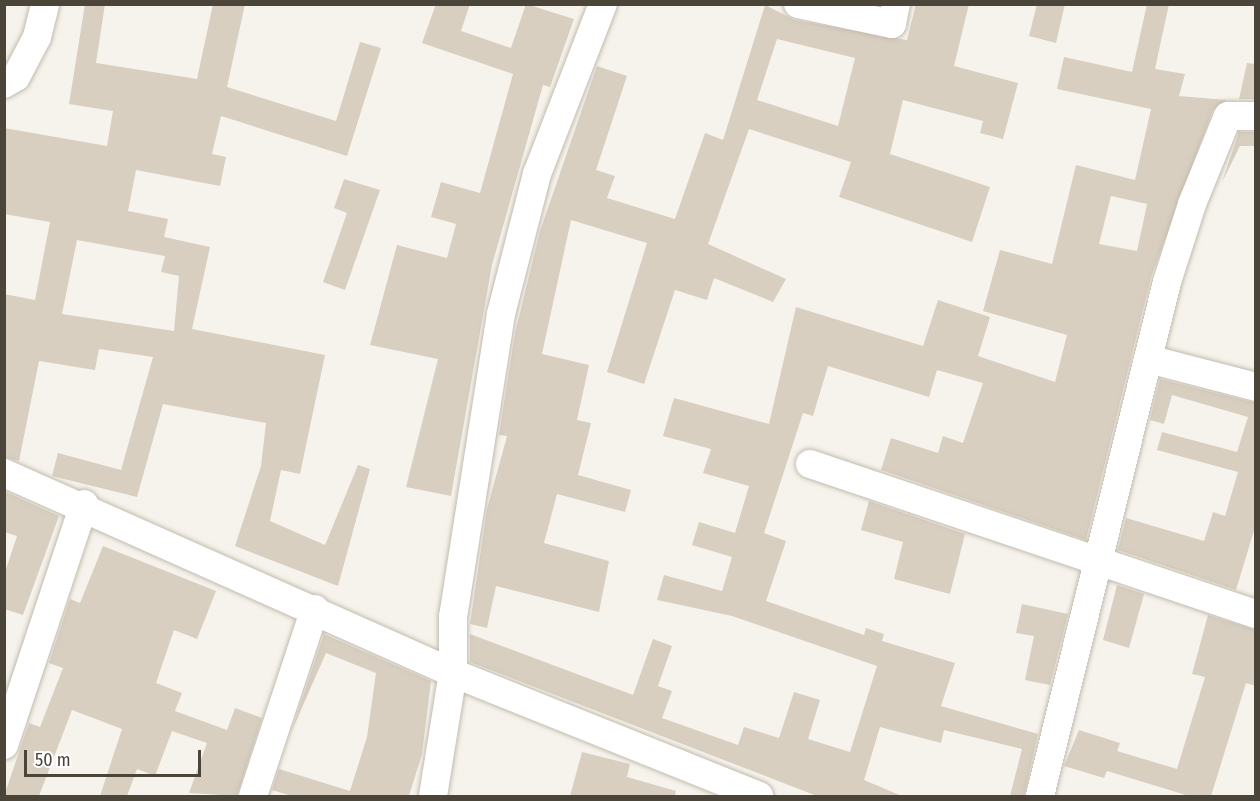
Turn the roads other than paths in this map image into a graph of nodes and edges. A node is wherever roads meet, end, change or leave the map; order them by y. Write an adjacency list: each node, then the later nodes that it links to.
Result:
1 (45, 4): 5 (street)
2 (603, 4): 15 (street)
3 (798, 4): 4 (street)
4 (896, 4)
5 (4, 84)
6 (1256, 116): 7 (street)
7 (1148, 359): 8 (street); 12 (street)
8 (1256, 387)
9 (810, 464): 12 (street)
10 (4, 473): 11 (street)
11 (84, 504): 13 (street); 16 (street)
12 (1100, 564): 14 (street); 20 (street)
13 (315, 609): 15 (street); 17 (street)
14 (1256, 614)
15 (453, 673): 18 (street); 19 (street)
16 (4, 745)
17 (253, 796)
18 (433, 796)
19 (759, 796)
20 (1040, 796)

